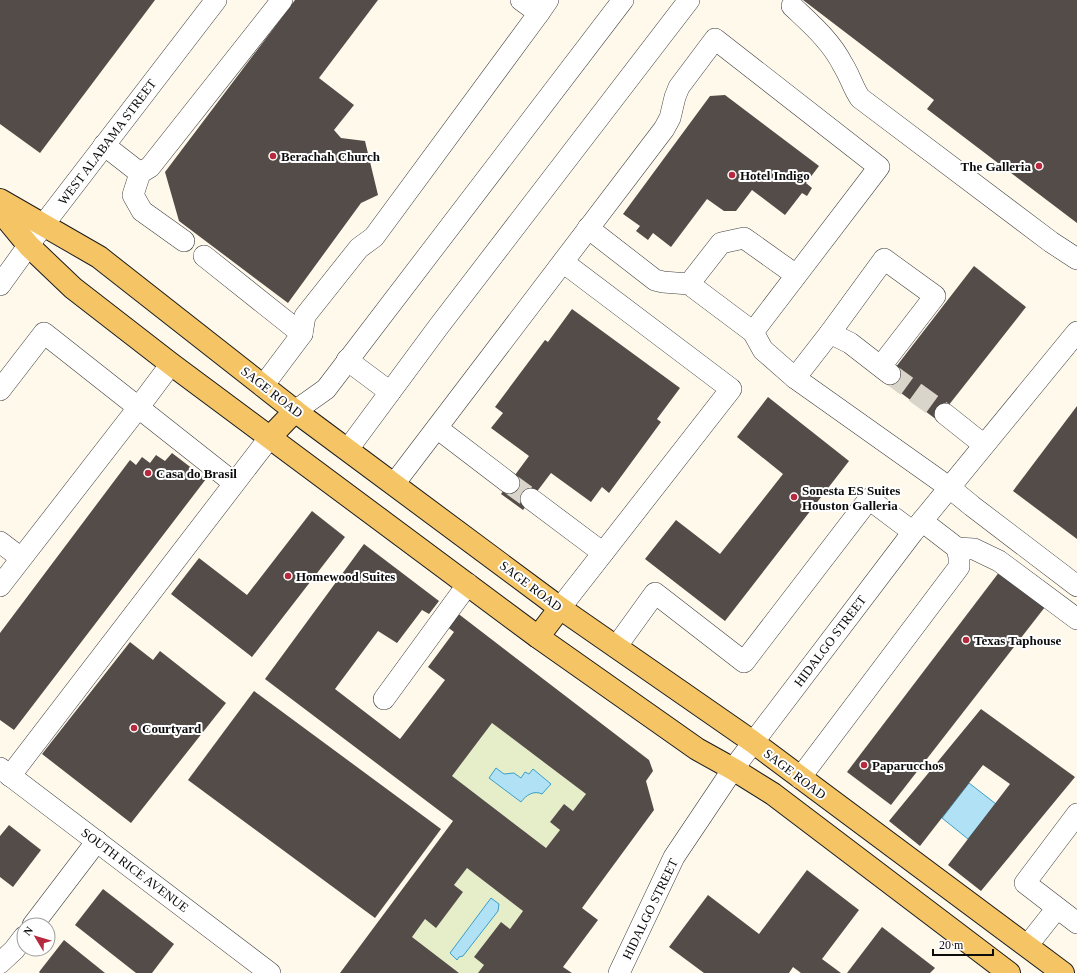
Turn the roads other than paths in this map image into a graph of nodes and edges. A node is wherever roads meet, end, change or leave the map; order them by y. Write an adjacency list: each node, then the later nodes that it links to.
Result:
1 (216, 0): 8 (street, WEST ALABAMA STREET)
2 (282, 0): 9 (street)
3 (521, 0): 7 (street)
4 (623, 0): 26 (street)
5 (689, 0): 31 (street)
6 (792, 6): 17 (street)
7 (544, 7): 25 (street)
8 (104, 145): 9 (street); 12 (street, WEST ALABAMA STREET)
9 (140, 173): 14 (street)
10 (0, 200): 12 (main road, SAGE ROAD)
11 (0, 211): 15 (main road)
12 (44, 224): 15 (street, WEST ALABAMA STREET); 29 (main road, SAGE ROAD)
13 (588, 228): 18 (street); 19 (street); 20 (street)
14 (184, 241)
15 (29, 246): 21 (street, WEST ALABAMA STREET); 27 (main road)
16 (204, 256): 25 (street)
17 (1077, 259)
18 (563, 262): 35 (street); 47 (street)
19 (796, 275): 20 (street); 22 (street)
20 (688, 284): 22 (street)
21 (0, 285)
22 (753, 332): 28 (street)
23 (1077, 332): 37 (street, HIDALGO STREET)
24 (830, 333): 24 (street); 28 (street)
25 (302, 334): 29 (street)
26 (347, 360): 31 (street); 33 (street)
27 (171, 364): 32 (street); 36 (main road)
28 (795, 378): 42 (street)
29 (263, 386): 33 (main road, SAGE ROAD)
30 (0, 390): 32 (street)
31 (390, 392): 38 (street)
32 (138, 408): 40 (street); 48 (street)
33 (295, 411): 36 (main road); 38 (main road, SAGE ROAD)
34 (944, 414): 37 (street)
35 (437, 428): 39 (street); 41 (street)
36 (270, 437): 40 (street); 49 (main road)
37 (984, 445): 42 (street, HIDALGO STREET)
38 (348, 449): 41 (main road, SAGE ROAD)
39 (509, 482)
40 (234, 483): 59 (street)
41 (394, 484): 52 (main road, SAGE ROAD)
42 (950, 488): 44 (street, HIDALGO STREET); 51 (street)
43 (531, 499): 47 (street)
44 (918, 527): 46 (street); 55 (street); 57 (street, HIDALGO STREET)
45 (0, 542): 48 (street)
46 (957, 548): 53 (street); 60 (street)
47 (603, 553): 52 (street)
48 (22, 558): 50 (street)
49 (468, 584): 54 (main road); 56 (street)
50 (0, 586)
51 (1077, 586)
52 (560, 608): 54 (main road); 55 (main road, SAGE ROAD)
53 (1077, 619)
54 (538, 637): 58 (main road)
55 (616, 647): 57 (main road, SAGE ROAD)
56 (384, 699)
57 (753, 742): 58 (street, HIDALGO STREET); 60 (main road, SAGE ROAD)
58 (733, 768): 67 (main road); 72 (street, HIDALGO STREET)
59 (5, 772): 62 (street, SOUTH RICE AVENUE)
60 (800, 778): 63 (main road, SAGE ROAD)
61 (1077, 814): 64 (street)
62 (97, 841): 65 (street); 71 (street, SOUTH RICE AVENUE)
63 (974, 907): 67 (main road); 68 (main road, SAGE ROAD)
64 (1056, 908): 66 (street); 68 (street)
65 (39, 917)
66 (1077, 924)
67 (954, 932): 73 (main road)
68 (1027, 946): 74 (main road, SAGE ROAD)
69 (16, 947): 70 (street)
70 (0, 963)
71 (270, 973)
72 (619, 973)
73 (1009, 973)
74 (1063, 973)

